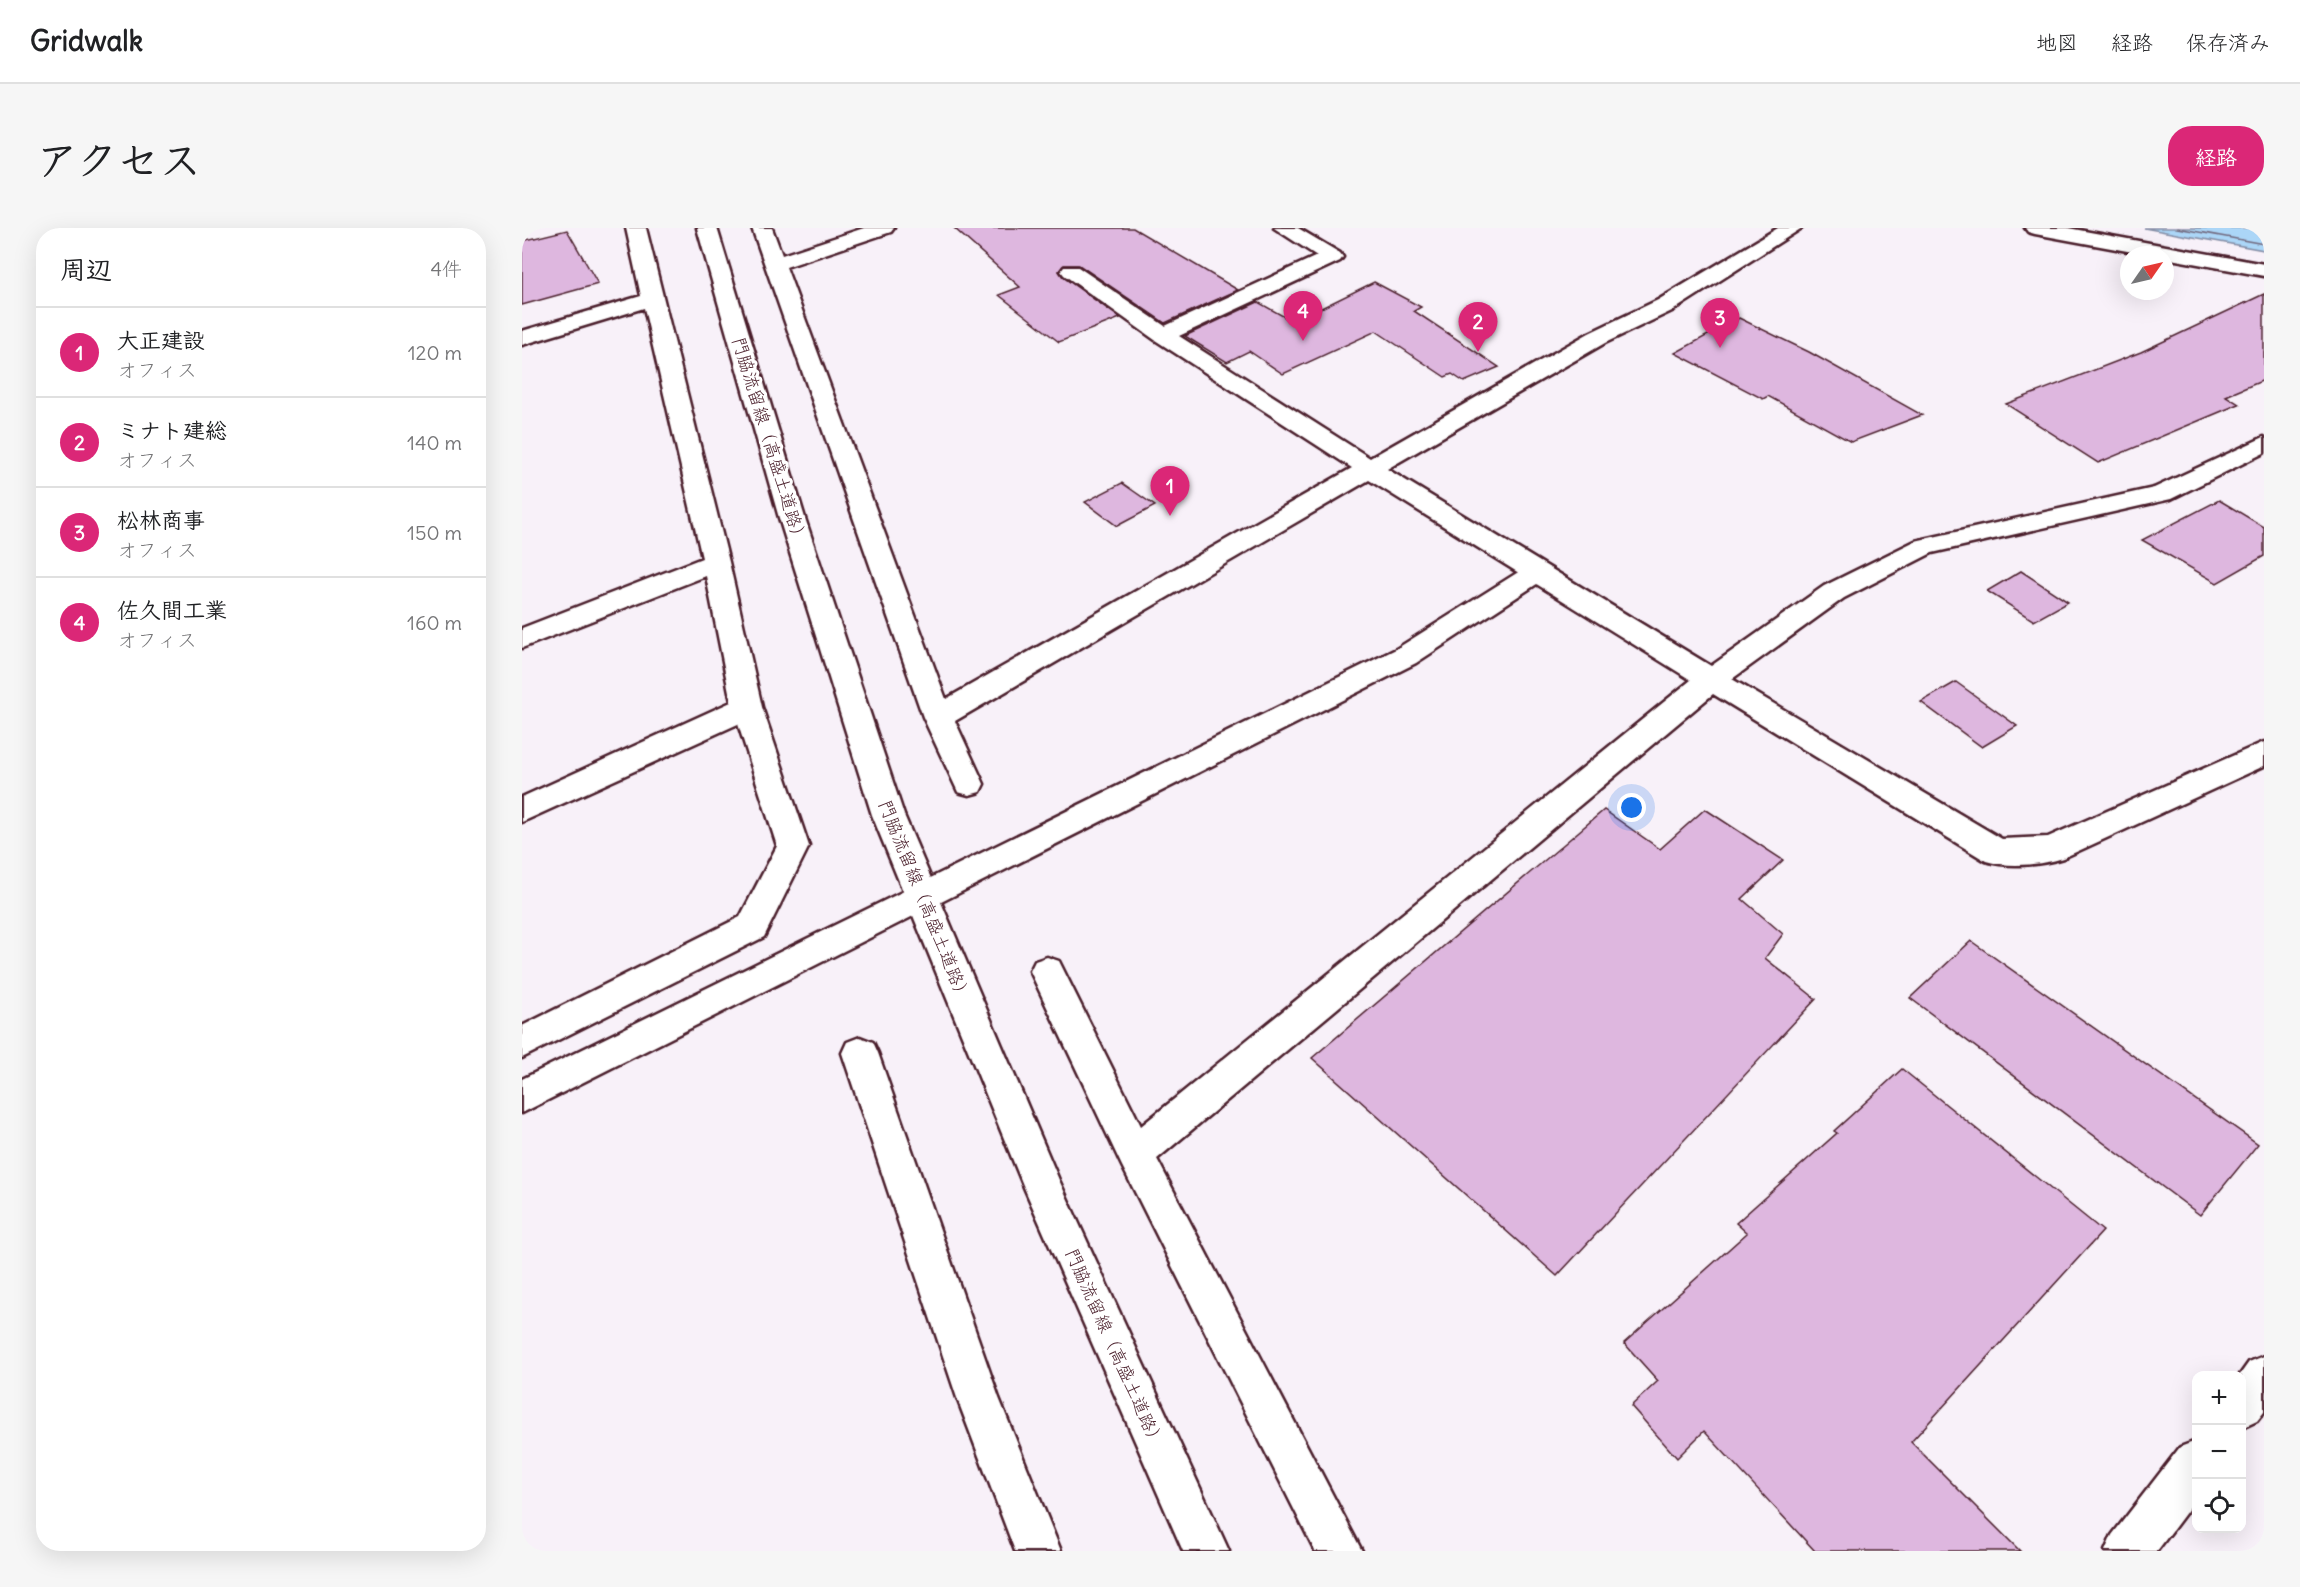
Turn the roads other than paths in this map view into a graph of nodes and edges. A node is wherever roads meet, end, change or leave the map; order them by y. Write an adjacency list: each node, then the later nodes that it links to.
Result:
1 (636, 228): 11 (street)
2 (707, 228): 25 (street, 門脇流留線（高盛土道路）)
3 (762, 228): 8 (street)
4 (884, 228): 8 (street)
5 (1284, 228): 12 (street)
6 (1792, 228): 15 (street)
7 (2035, 228): 9 (street)
8 (775, 264): 21 (street)
9 (2264, 270)
10 (1071, 271): 12 (street)
11 (653, 298): 13 (street); 16 (street)
12 (1163, 334): 15 (street)
13 (522, 338)
14 (2264, 444): 19 (street)
15 (1368, 468): 17 (street); 21 (street)
16 (716, 562): 18 (street); 20 (street)
17 (1537, 572): 19 (street); 25 (street)
18 (522, 639)
19 (1712, 679): 22 (street); 30 (street)
20 (747, 707): 24 (street); 27 (street)
21 (938, 717): 23 (street)
22 (2264, 753)
23 (969, 784)
24 (522, 810)
25 (922, 895): 29 (street); 35 (street, 門脇流留線（高盛土道路）)
26 (1047, 971): 30 (street)
27 (522, 1043)
28 (860, 1053): 34 (street)
29 (522, 1097)
30 (1135, 1154): 36 (street)
31 (2264, 1377): 32 (street)
32 (2246, 1400)
33 (2192, 1468): 37 (street)
34 (1038, 1551)
35 (1206, 1551)
36 (1339, 1551)
37 (2128, 1551)

